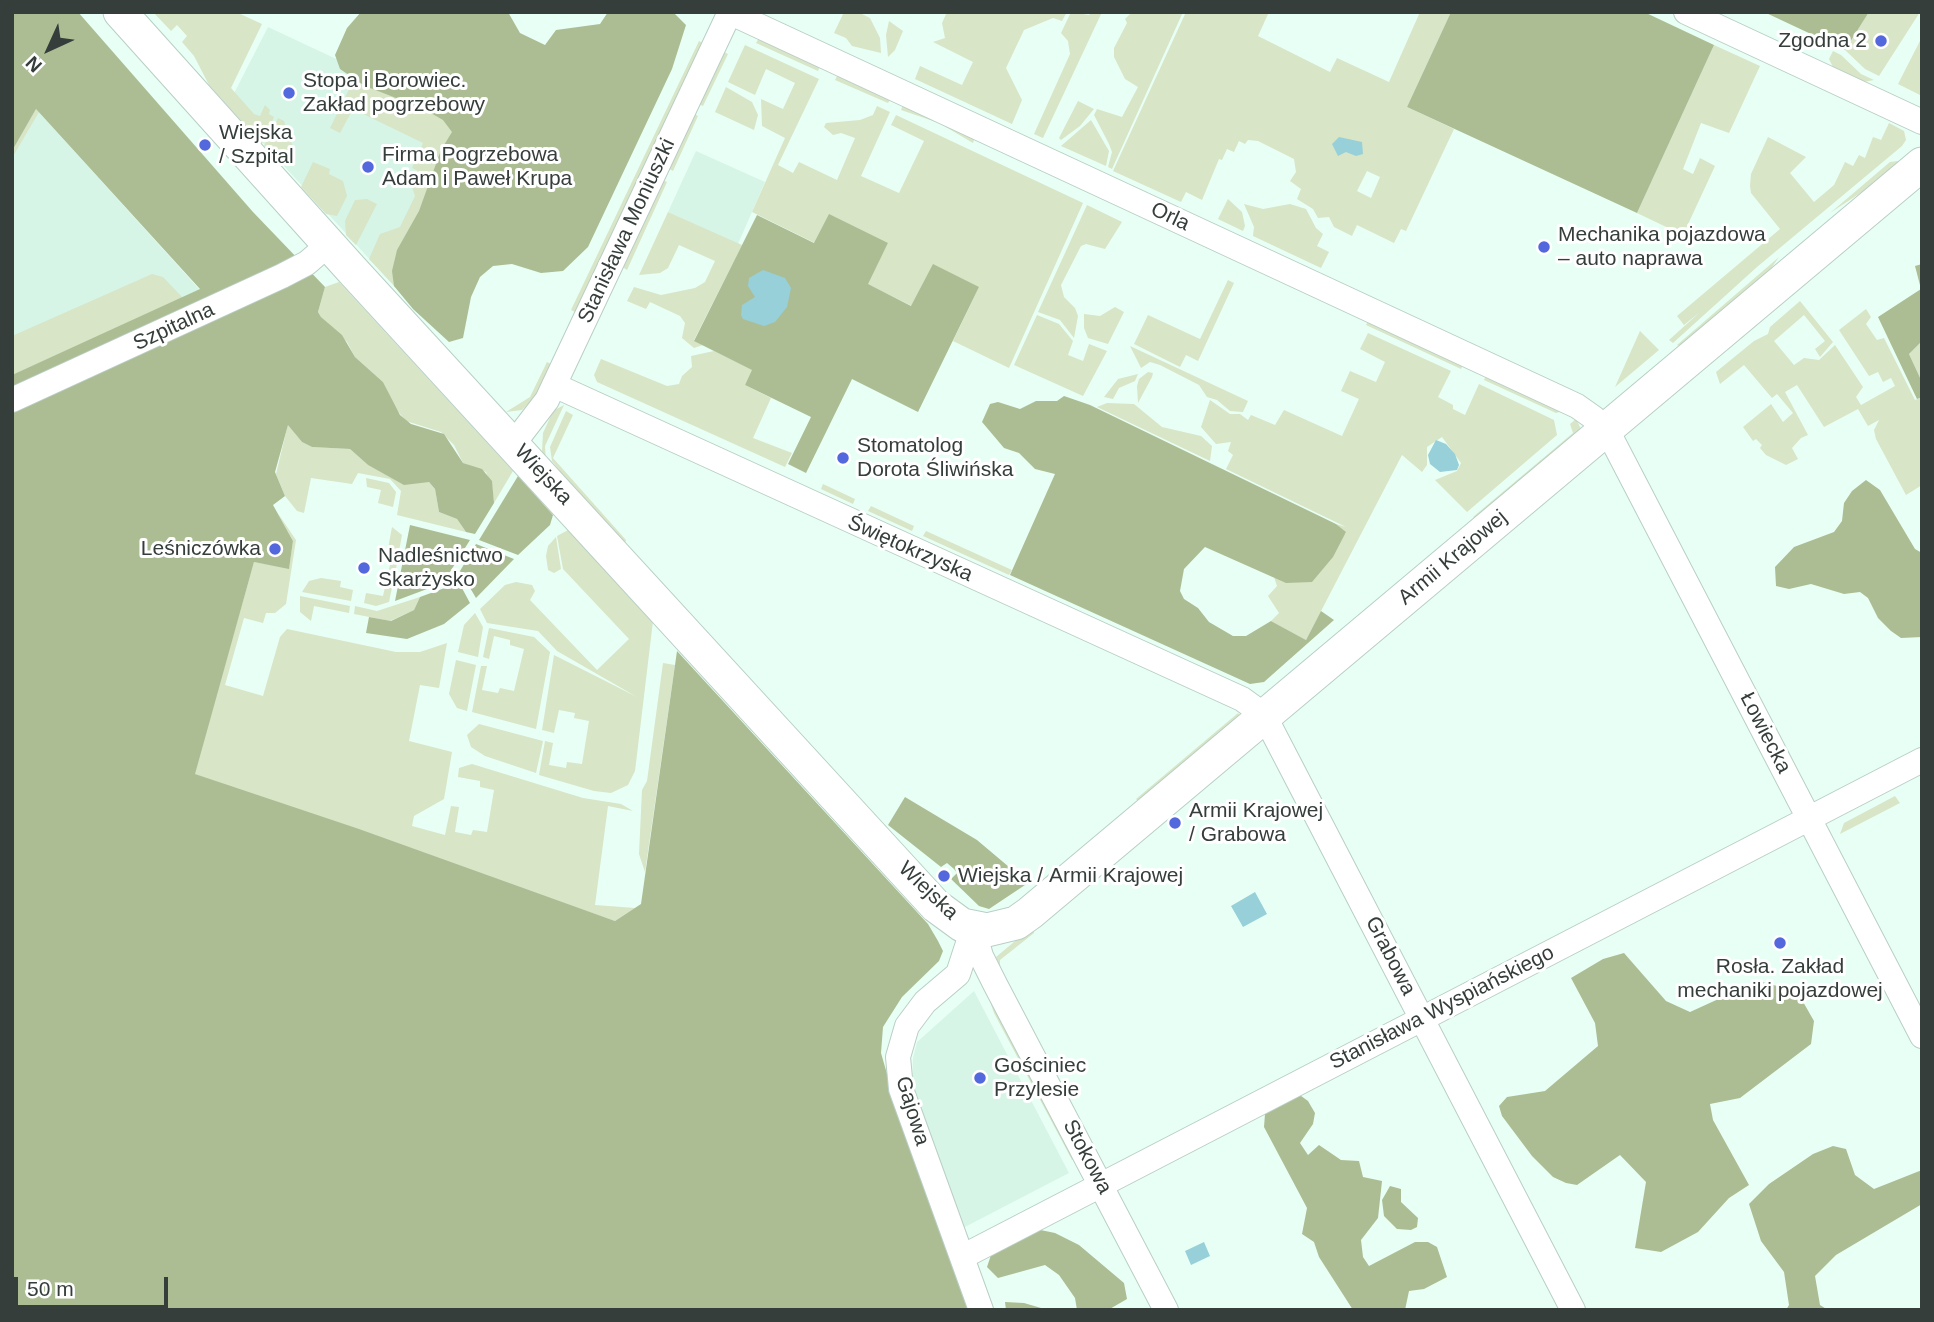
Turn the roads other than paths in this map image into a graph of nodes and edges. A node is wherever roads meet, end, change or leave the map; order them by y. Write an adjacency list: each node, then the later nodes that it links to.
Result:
1 (120, 12): 6 (street, Wiejska)
2 (730, 12): 7 (street, Stanisława Moniuszki); 9 (street, Orla)
3 (1686, 12): 4 (street)
4 (1922, 122)
5 (1922, 164): 9 (street, Armii Krajowej)
6 (329, 244): 8 (street, Szpitalna); 10 (street, Wiejska)
7 (554, 385): 10 (street, Stanisława Moniuszki); 11 (street, Świętokrzyska)
8 (12, 400)
9 (1607, 430): 11 (street, Armii Krajowej); 13 (street, Łowiecka)
10 (514, 443): 14 (street, Wiejska)
11 (1264, 715): 14 (street, Armii Krajowej); 15 (street, Grabowa)
12 (1922, 760): 13 (street, Stanisława Wyspiańskiego)
13 (1809, 818): 15 (street, Stanisława Wyspiańskiego); 16 (street, Łowiecka)
14 (973, 928): 17 (street, Stokowa); 18 (street, Gajowa)
15 (1422, 1019): 17 (street, Stanisława Wyspiańskiego); 21 (street, Grabowa)
16 (1922, 1036)
17 (1101, 1184): 18 (street, Stanisława Wyspiańskiego); 20 (street, Stokowa)
18 (962, 1257): 19 (street, Gajowa)
19 (981, 1310)
20 (1166, 1310)
21 (1573, 1310)

